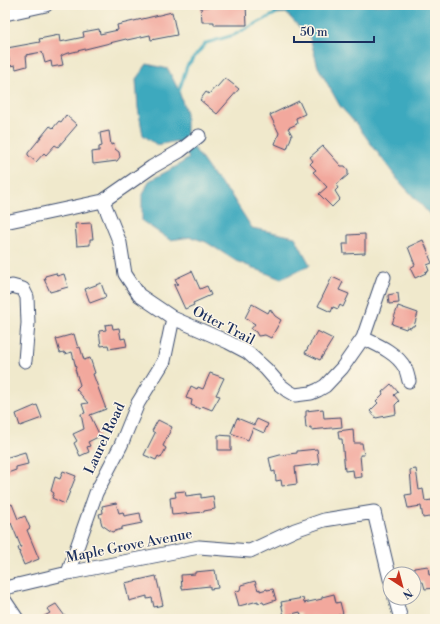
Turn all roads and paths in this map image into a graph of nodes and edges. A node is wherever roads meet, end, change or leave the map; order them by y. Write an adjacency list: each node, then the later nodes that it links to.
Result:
1 (46, 5): 2 (street)
2 (5, 14)
3 (198, 137): 4 (street)
4 (103, 201): 5 (street); 8 (street, Otter Trail)
5 (5, 222)
6 (384, 277): 9 (street, Otter Trail)
7 (5, 289): 10 (street)
8 (173, 318): 9 (street, Otter Trail); 13 (street, Laurel Road)
9 (363, 338): 11 (street)
10 (25, 361)
11 (409, 381)
12 (387, 566): 13 (street, Maple Grove Avenue)
13 (68, 573): 14 (street, Maple Grove Avenue)
14 (5, 588)
15 (5, 601): 17 (street)
16 (397, 606): 18 (street)
17 (17, 619)
18 (401, 619)

